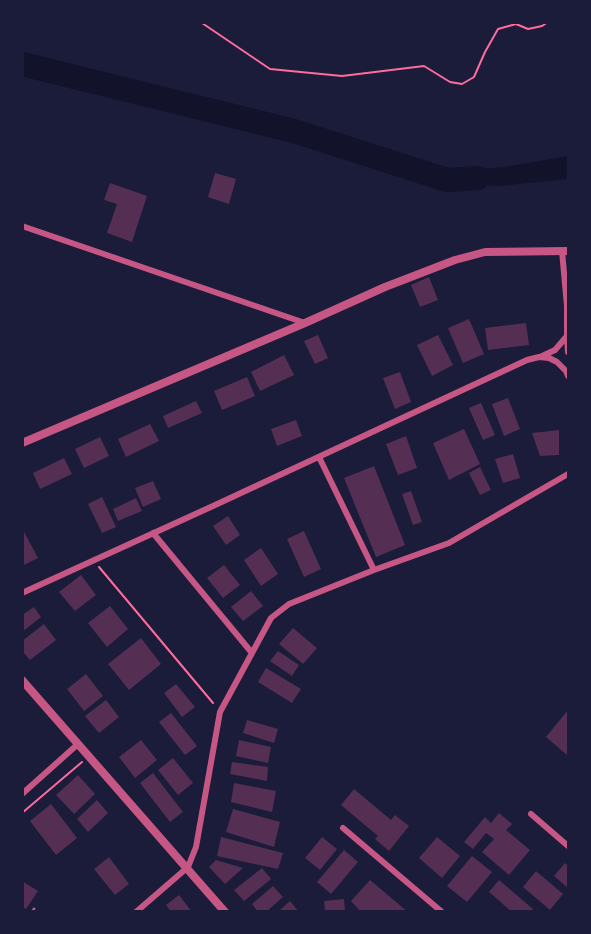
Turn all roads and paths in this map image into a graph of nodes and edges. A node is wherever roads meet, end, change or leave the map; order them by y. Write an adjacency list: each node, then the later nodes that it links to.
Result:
1 (200, 22): 2 (path)
2 (548, 22)
3 (22, 226): 5 (street)
4 (565, 251): 5 (street); 6 (street)
5 (305, 324): 10 (street)
6 (567, 336): 7 (street); 8 (street)
7 (568, 352)
8 (539, 357): 9 (street); 11 (street)
9 (568, 376)
10 (22, 443)
11 (319, 457): 13 (street); 15 (street)
12 (568, 474): 15 (street)
13 (153, 533): 14 (street); 17 (street)
14 (93, 561): 16 (street); 19 (path)
15 (374, 570): 17 (street)
16 (22, 593)
17 (252, 653): 19 (street)
18 (22, 680): 20 (street)
19 (220, 712): 27 (street)
20 (78, 744): 21 (street); 22 (street)
21 (89, 756): 23 (path); 27 (street)
22 (22, 794)
23 (22, 813)
24 (531, 814): 26 (street)
25 (343, 828): 30 (street)
26 (568, 846)
27 (188, 867): 28 (street); 29 (street)
28 (136, 912)
29 (225, 912)
30 (442, 912)

